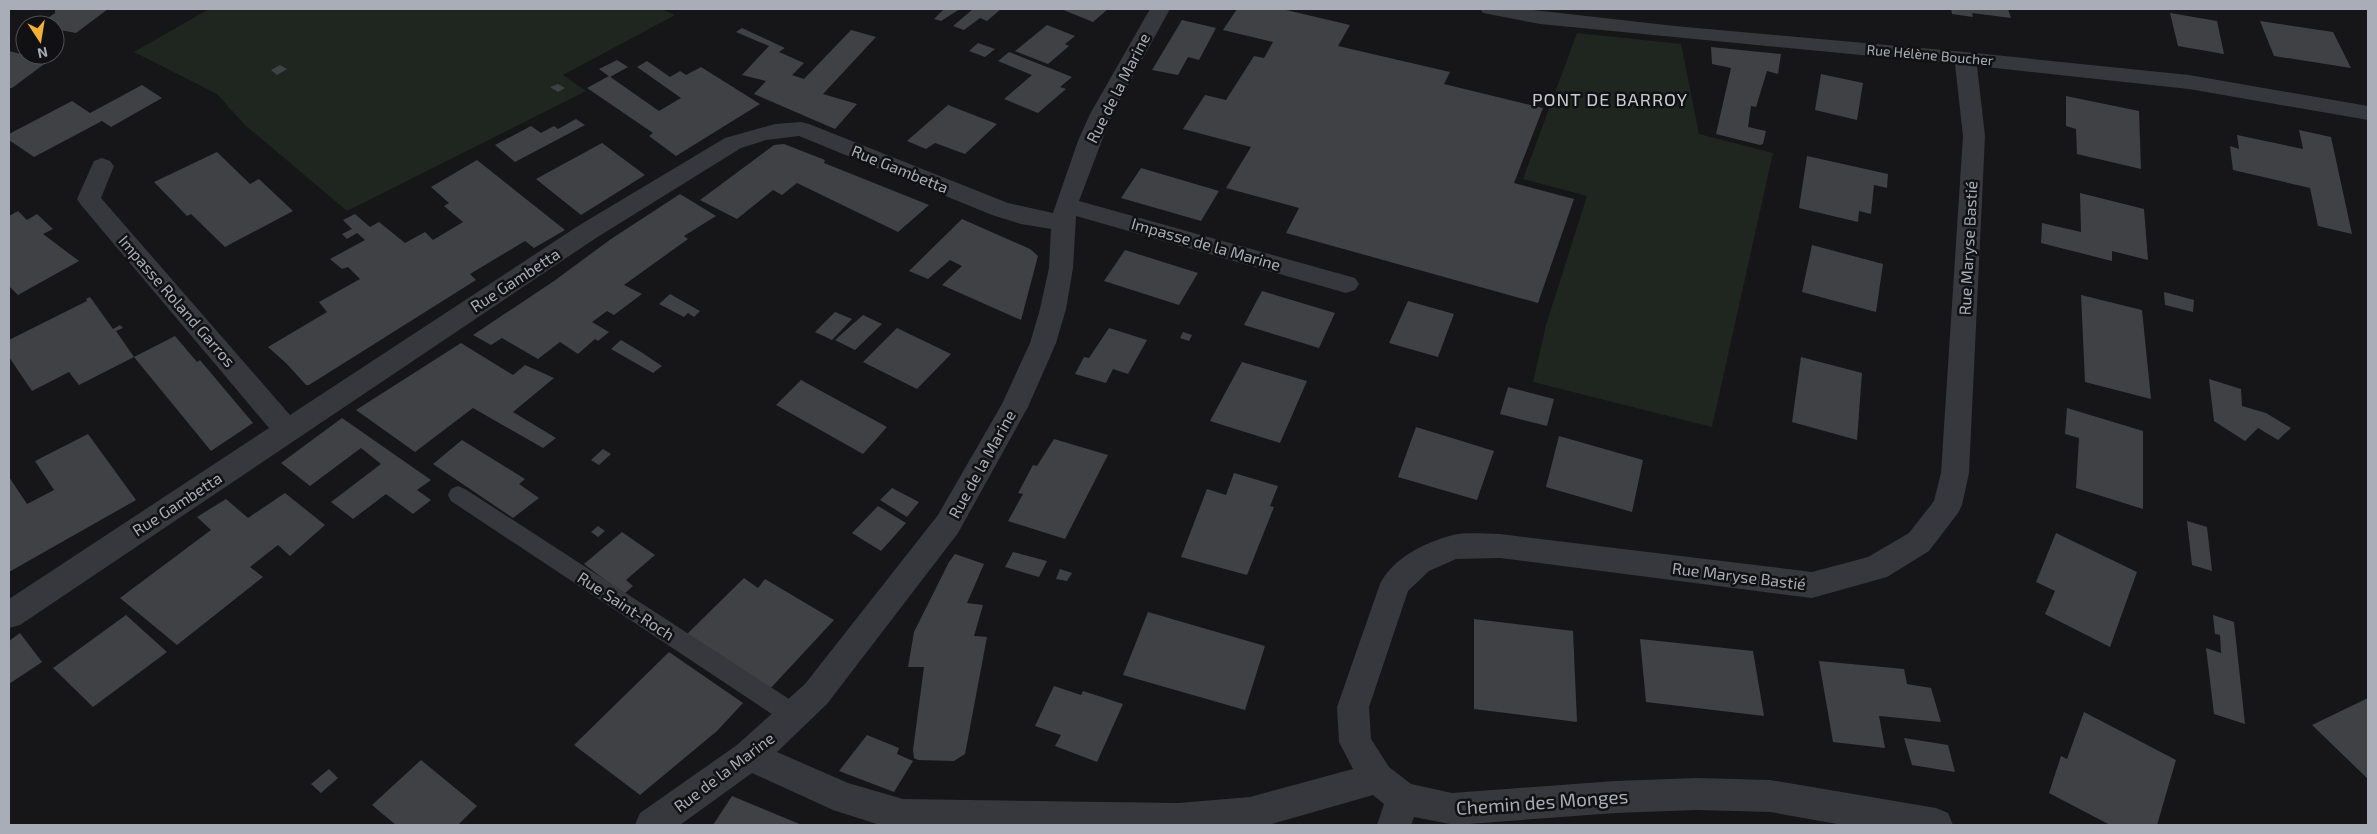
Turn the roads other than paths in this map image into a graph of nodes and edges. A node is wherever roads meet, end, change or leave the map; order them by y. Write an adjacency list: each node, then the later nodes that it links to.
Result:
1 (1160, 9): 6 (street, Rue de la Marine)
2 (1490, 9): 3 (street, Rue Hélène Boucher)
3 (1965, 58): 4 (street, Rue Hélène Boucher); 13 (street, Rue Maryse Bastié)
4 (2368, 113)
5 (102, 166): 8 (street, Impasse Roland Garros)
6 (1065, 214): 7 (street, Impasse de la Marine); 8 (street, Rue Gambetta); 11 (street, Rue de la Marine)
7 (1346, 284)
8 (288, 430): 10 (street, Rue Gambetta)
9 (458, 496): 11 (lane, Rue Saint-Roch)
10 (9, 615)
11 (795, 716): 12 (street, Rue de la Marine)
12 (749, 756): 13 (street); 15 (street, Rue de la Marine)
13 (1377, 778): 14 (street, Chemin des Monges)
14 (1399, 812): 16 (street, Chemin des Monges)
15 (652, 825)
16 (1936, 825)

